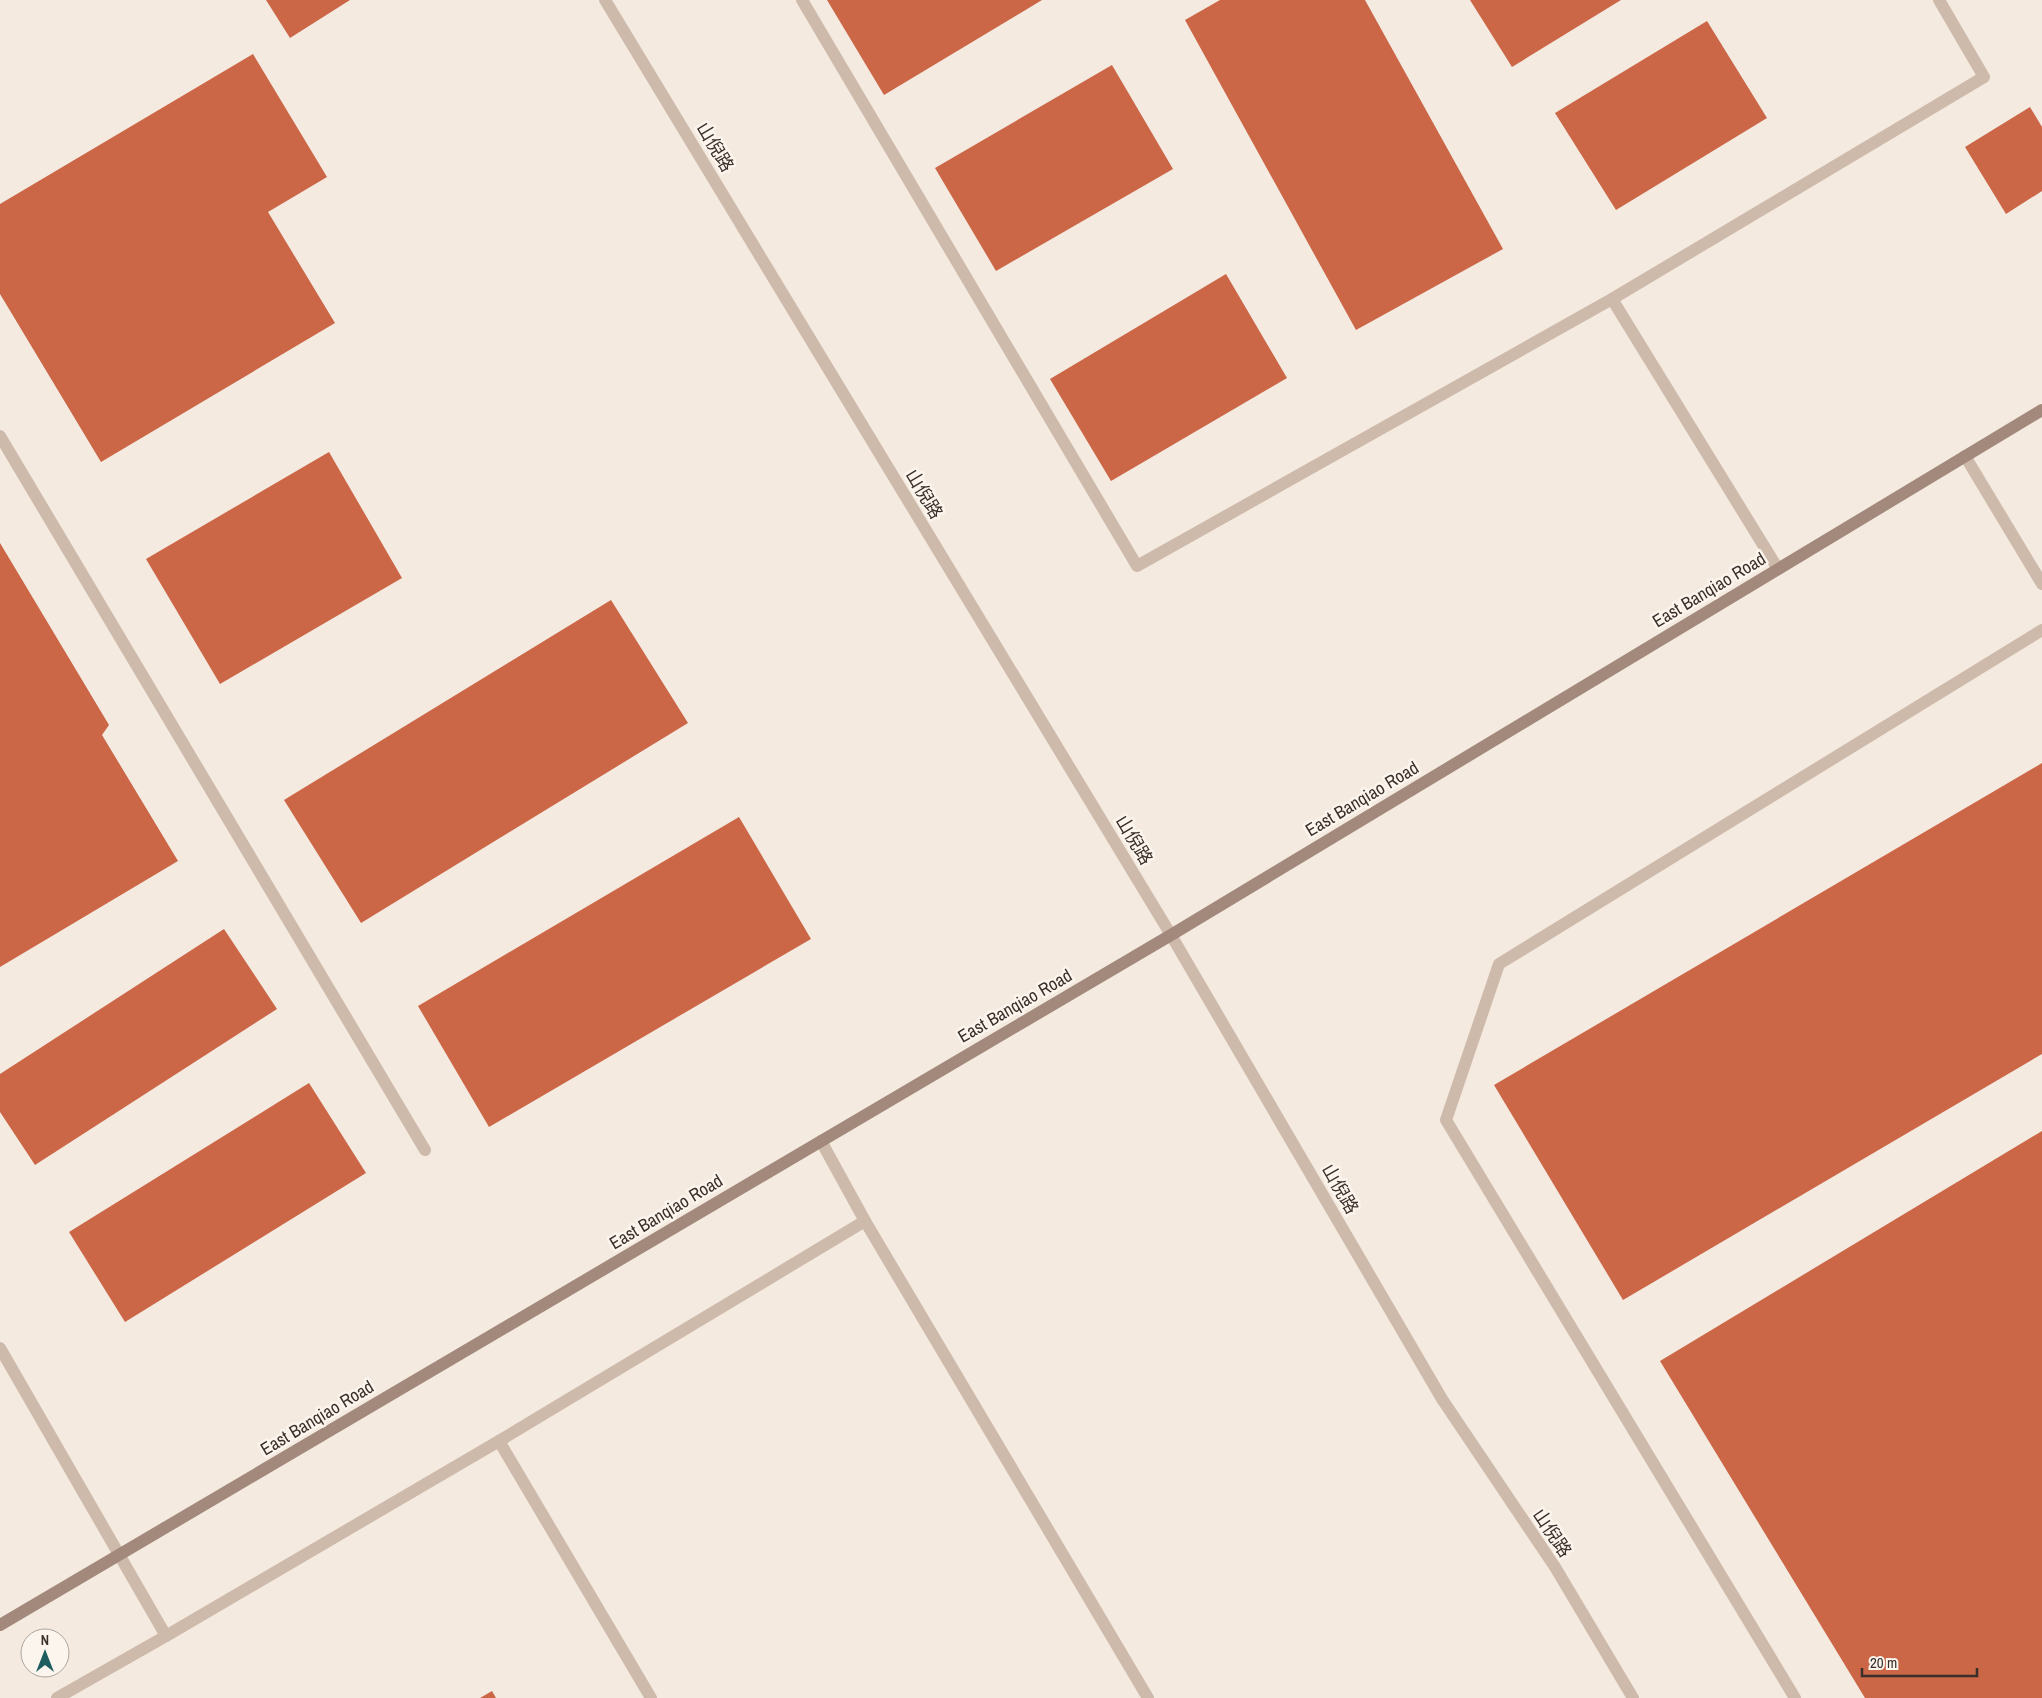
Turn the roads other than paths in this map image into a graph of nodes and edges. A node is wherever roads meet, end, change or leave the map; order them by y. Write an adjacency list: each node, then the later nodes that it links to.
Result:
1 (606, 0): 11 (street, 山倪路)
2 (802, 0): 4 (street)
3 (1939, 0): 4 (street)
4 (1612, 300): 8 (street)
5 (2042, 410): 7 (street, East Banqiao Road)
6 (0, 436): 13 (street)
7 (1964, 456): 8 (street, East Banqiao Road); 9 (street)
8 (1778, 569): 11 (street, East Banqiao Road)
9 (2042, 584)
10 (2042, 630): 24 (street)
11 (1171, 935): 12 (street, East Banqiao Road); 23 (street, 山倪路)
12 (821, 1141): 14 (street); 17 (street, East Banqiao Road)
13 (425, 1150)
14 (865, 1221): 16 (street); 22 (street)
15 (0, 1348): 17 (street)
16 (499, 1441): 19 (street); 21 (street)
17 (120, 1554): 18 (street, East Banqiao Road); 19 (street)
18 (0, 1625)
19 (166, 1636): 20 (street)
20 (57, 1698)
21 (651, 1698)
22 (1148, 1698)
23 (1633, 1698)
24 (1795, 1698)

